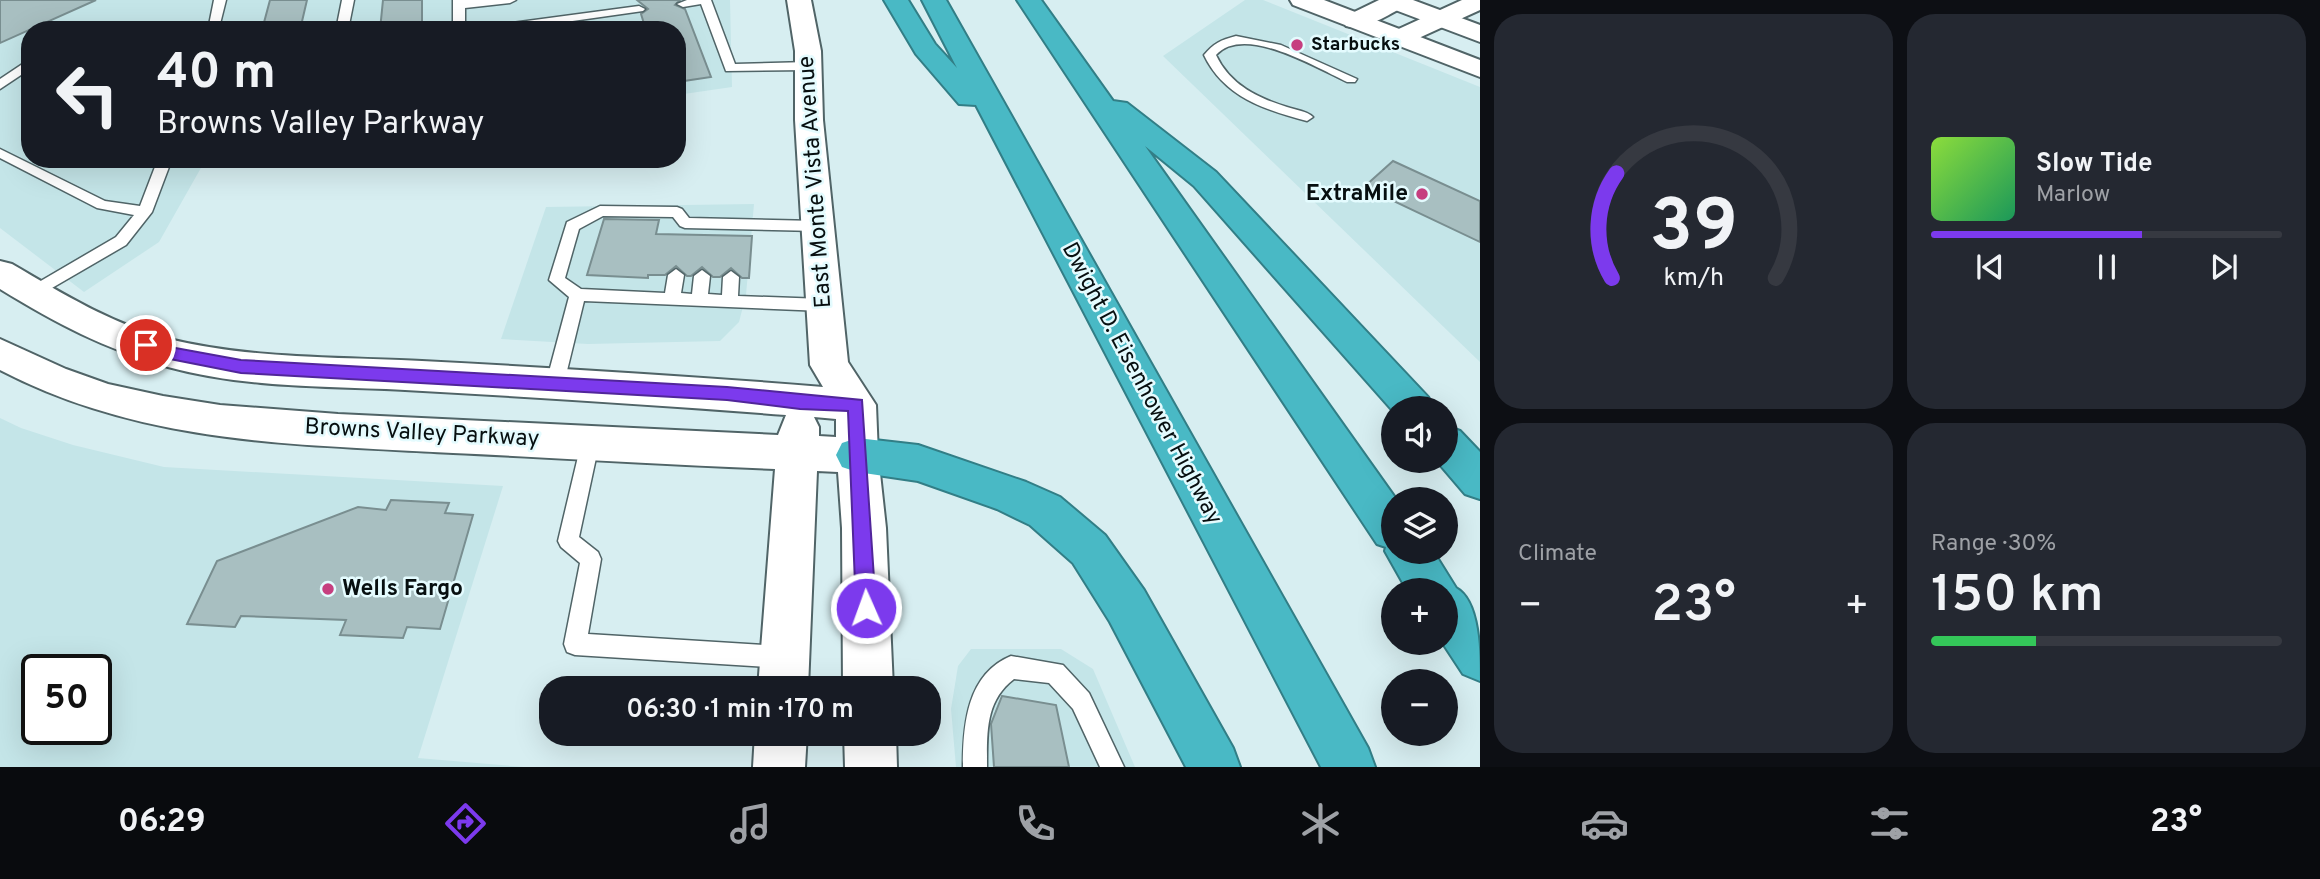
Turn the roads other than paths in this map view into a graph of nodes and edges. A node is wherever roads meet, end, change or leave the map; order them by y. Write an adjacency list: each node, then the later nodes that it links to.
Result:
1 (220, 0): 16 (lane)
2 (348, 0): 17 (lane)
3 (510, 0): 12 (lane)
4 (704, 0): 13 (lane); 23 (lane)
5 (799, 0): 23 (main road, East Monte Vista Avenue)
6 (896, 0): 30 (highway)
7 (934, 0): 30 (highway, Dwight D. Eisenhower Highway)
8 (1029, 0): 27 (highway)
9 (1302, 0): 20 (main road)
10 (1394, 0): 15 (main road); 20 (main road)
11 (1480, 1): 15 (main road)
12 (459, 3): 18 (lane)
13 (683, 4)
14 (639, 9): 19 (lane)
15 (1442, 19): 21 (main road); 22 (main road)
16 (215, 21)
17 (344, 21)
18 (459, 21)
19 (549, 21)
20 (1355, 21): 22 (main road)
21 (1480, 34)
22 (1401, 37): 24 (main road)
23 (808, 66): 36 (main road, East Monte Vista Avenue)
24 (1480, 69)
25 (21, 70): 28 (lane)
26 (1351, 79): 29 (lane)
27 (1086, 84): 51 (highway); 59 (highway)
28 (0, 85)
29 (1307, 117)
30 (1014, 150): 71 (highway, Dwight D. Eisenhower Highway)
31 (0, 153): 32 (lane)
32 (21, 164)
33 (29, 168): 35 (lane)
34 (162, 168): 35 (lane)
35 (145, 212): 41 (lane)
36 (817, 226): 42 (lane); 46 (main road, East Monte Vista Avenue)
37 (0, 273): 41 (main road)
38 (676, 275): 43 (lane)
39 (702, 276): 44 (lane)
40 (731, 277): 45 (lane)
41 (33, 293): 47 (main road); 50 (main road)
42 (577, 295): 43 (lane); 50 (lane)
43 (672, 299): 44 (lane)
44 (699, 300): 45 (lane)
45 (730, 301): 46 (lane)
46 (824, 305): 49 (main road, East Monte Vista Avenue)
47 (0, 309)
48 (0, 353): 54 (main road, Browns Valley Parkway)
49 (829, 365): 52 (main road); 53 (main road, East Monte Vista Avenue)
50 (555, 383): 52 (main road)
51 (1402, 396)
52 (800, 402): 53 (main road); 55 (main road)
53 (856, 405): 56 (main road)
54 (590, 444): 55 (main road, Browns Valley Parkway); 62 (lane)
55 (799, 453): 56 (main road, Browns Valley Parkway); 62 (main road)
56 (857, 455): 63 (main road); 70 (highway)
57 (1458, 456): 58 (highway)
58 (1480, 481)
59 (1381, 513)
60 (1458, 625): 61 (highway)
61 (1480, 657)
62 (784, 672)
63 (868, 676)
64 (780, 746): 66 (main road)
65 (870, 746): 67 (main road)
66 (779, 767)
67 (871, 767)
68 (975, 767): 69 (lane)
69 (1112, 767)
70 (1214, 767)
71 (1349, 767)

